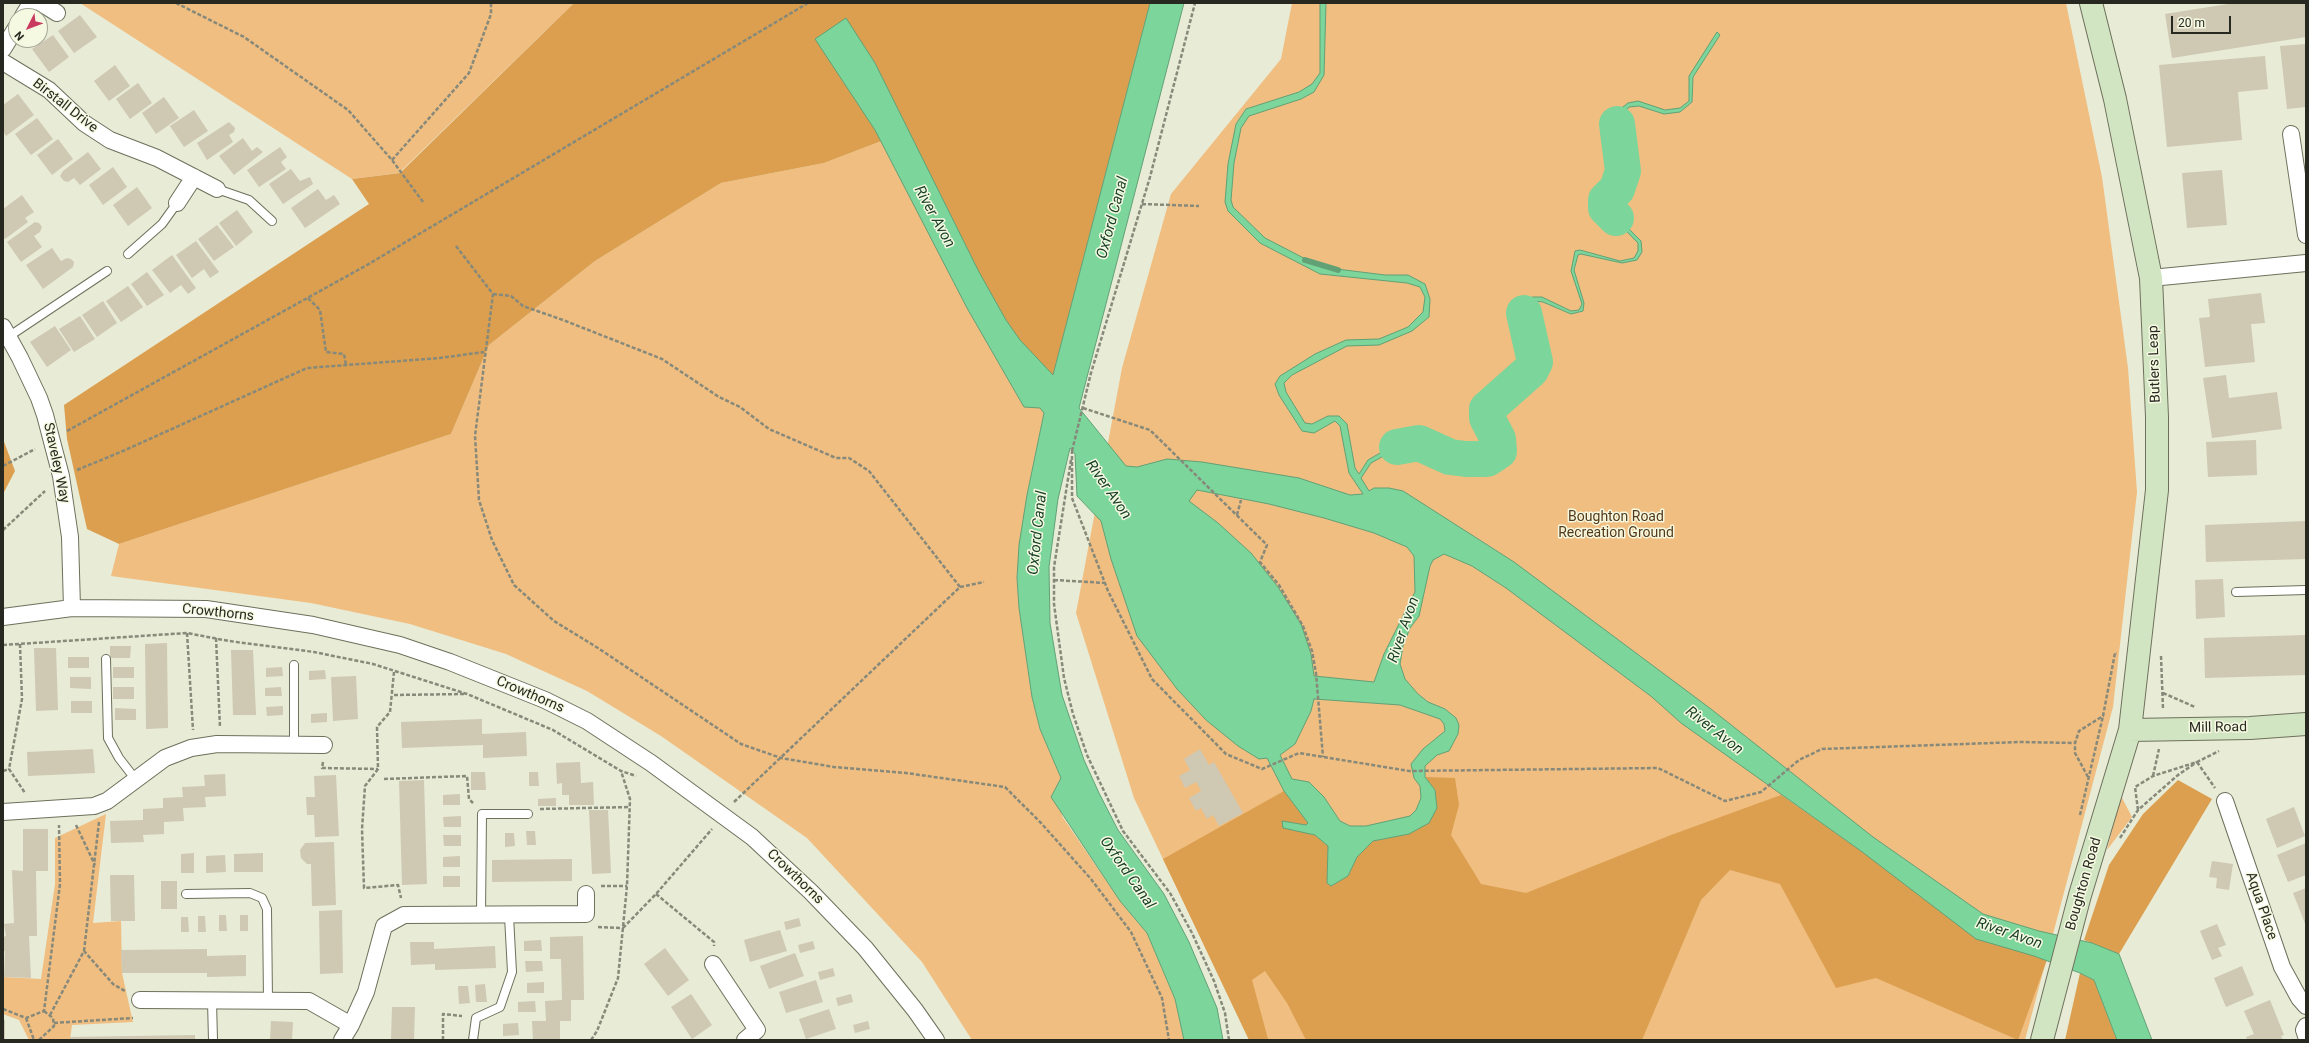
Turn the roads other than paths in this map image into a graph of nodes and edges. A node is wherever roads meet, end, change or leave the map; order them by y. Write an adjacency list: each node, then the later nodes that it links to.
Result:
1 (41, 3): 3 (street)
2 (2091, 3): 14 (street, Butlers Leap)
3 (57, 13)
4 (3, 62): 6 (street, Birstall Drive)
5 (2291, 134): 10 (street)
6 (194, 177): 7 (street, Birstall Drive); 8 (street)
7 (216, 189): 9 (lane)
8 (177, 203): 11 (lane)
9 (272, 221)
10 (2306, 235)
11 (128, 254)
12 (2306, 263): 14 (street)
13 (107, 271): 15 (lane)
14 (2151, 278): 23 (street, Butlers Leap)
15 (6, 332): 18 (street, Staveley Way)
16 (2306, 590): 17 (lane)
17 (2236, 592)
18 (72, 608): 19 (street, Crowthorns); 46 (street, Crowthorns)
19 (3, 617)
20 (106, 659): 26 (lane)
21 (294, 665): 25 (lane)
22 (2306, 724): 23 (street, Mill Road)
23 (2130, 730): 47 (street, Boughton Road)
24 (324, 745): 25 (street)
25 (294, 746): 26 (street)
26 (136, 780): 28 (street)
27 (2224, 801): 38 (street, Aqua Place)
28 (3, 812)
29 (528, 814): 32 (lane)
30 (186, 894): 37 (lane)
31 (586, 894): 33 (street)
32 (481, 914): 33 (street); 39 (street)
33 (509, 916): 45 (lane)
34 (713, 964): 42 (street)
35 (140, 1000): 36 (street)
36 (212, 1001): 37 (street); 43 (lane)
37 (268, 1001): 39 (street)
38 (2306, 1006)
39 (351, 1025): 44 (street)
40 (2306, 1026): 41 (street)
41 (2306, 1036)
42 (755, 1037)
43 (213, 1040)
44 (342, 1040)
45 (473, 1040)
46 (936, 1040)
47 (2042, 1040)

